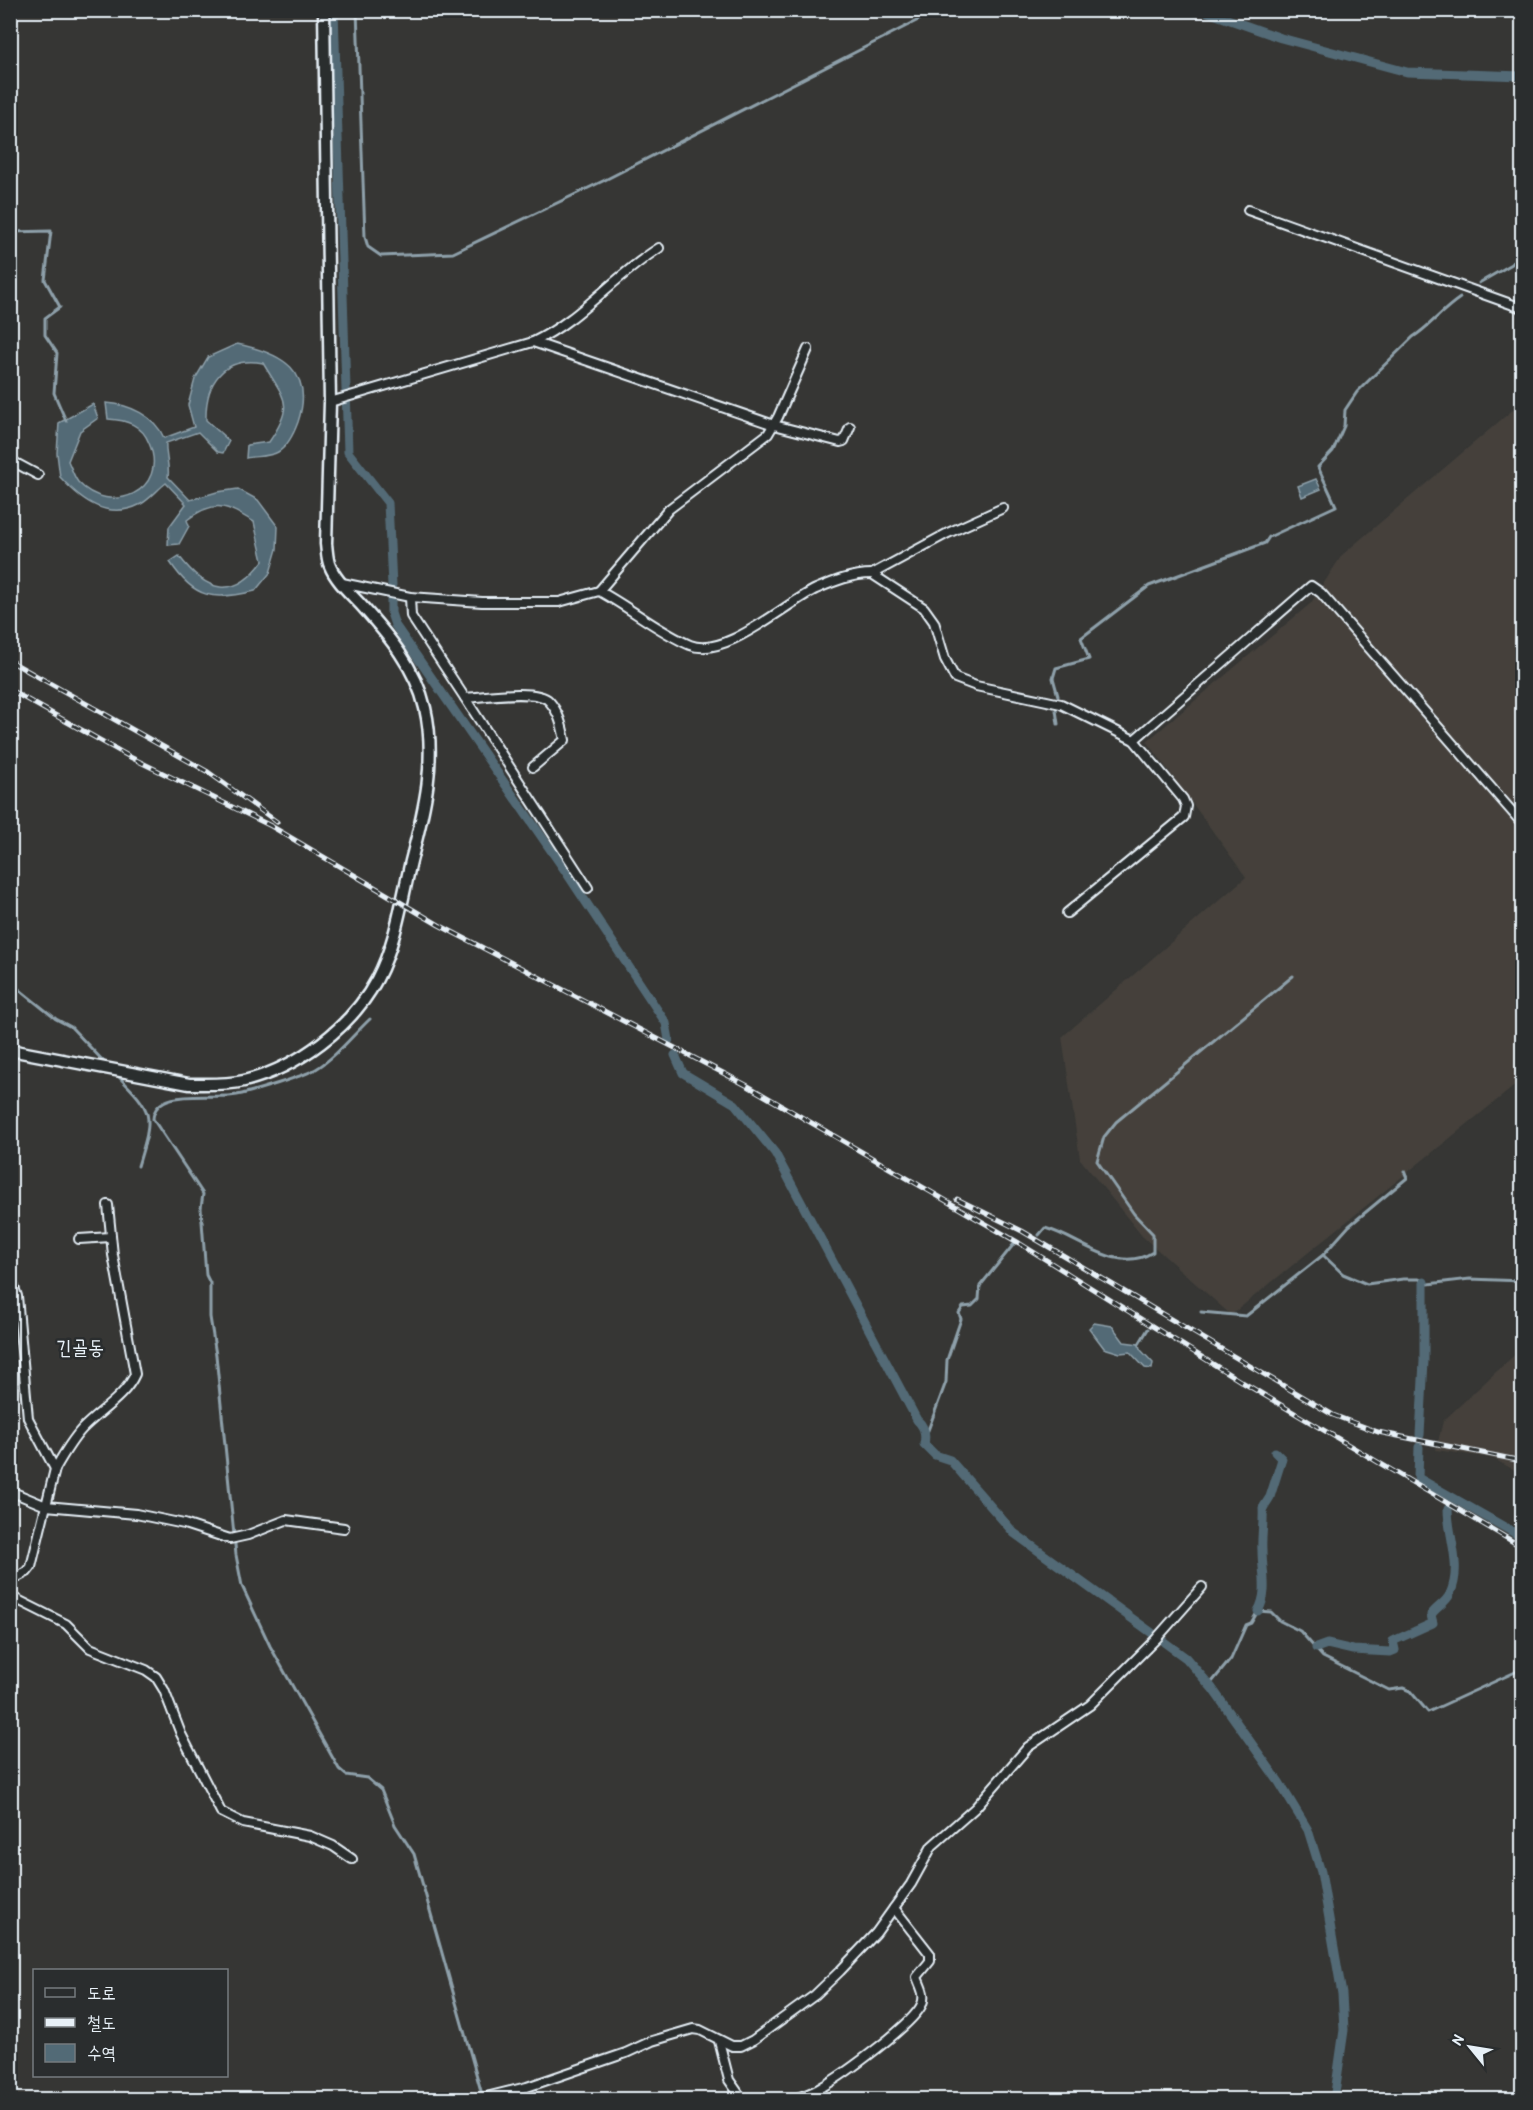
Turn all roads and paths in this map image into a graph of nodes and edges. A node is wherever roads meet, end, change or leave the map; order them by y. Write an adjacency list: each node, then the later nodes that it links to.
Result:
1 (324, 10): 7 (main road)
2 (1248, 210): 4 (street)
3 (659, 248): 5 (street)
4 (1522, 308)
5 (533, 342): 7 (street); 8 (street)
6 (808, 349): 8 (street)
7 (330, 402): 14 (main road)
8 (774, 425): 9 (street); 15 (street)
9 (850, 427)
10 (10, 460): 11 (street)
11 (38, 475)
12 (1003, 508): 13 (street)
13 (872, 574): 15 (street); 18 (street)
14 (342, 583): 16 (street); 23 (main road)
15 (599, 591): 16 (street)
16 (410, 597): 17 (street)
17 (465, 698): 19 (street); 21 (street)
18 (1134, 740): 20 (street); 22 (street)
19 (533, 767)
20 (1522, 823)
21 (588, 888)
22 (1067, 914)
23 (10, 1050)
24 (108, 1205): 25 (street)
25 (111, 1237): 26 (street); 28 (street)
26 (79, 1239)
27 (10, 1276): 28 (street)
28 (55, 1469): 30 (street)
29 (10, 1491): 30 (street)
30 (46, 1506): 31 (street); 32 (street)
31 (344, 1528)
32 (10, 1581)
33 (1202, 1587): 36 (street)
34 (10, 1596): 35 (street)
35 (352, 1859)
36 (894, 1908): 37 (street); 40 (street)
37 (719, 2041): 38 (street); 39 (street)
38 (474, 2100)
39 (743, 2100)
40 (792, 2100)

